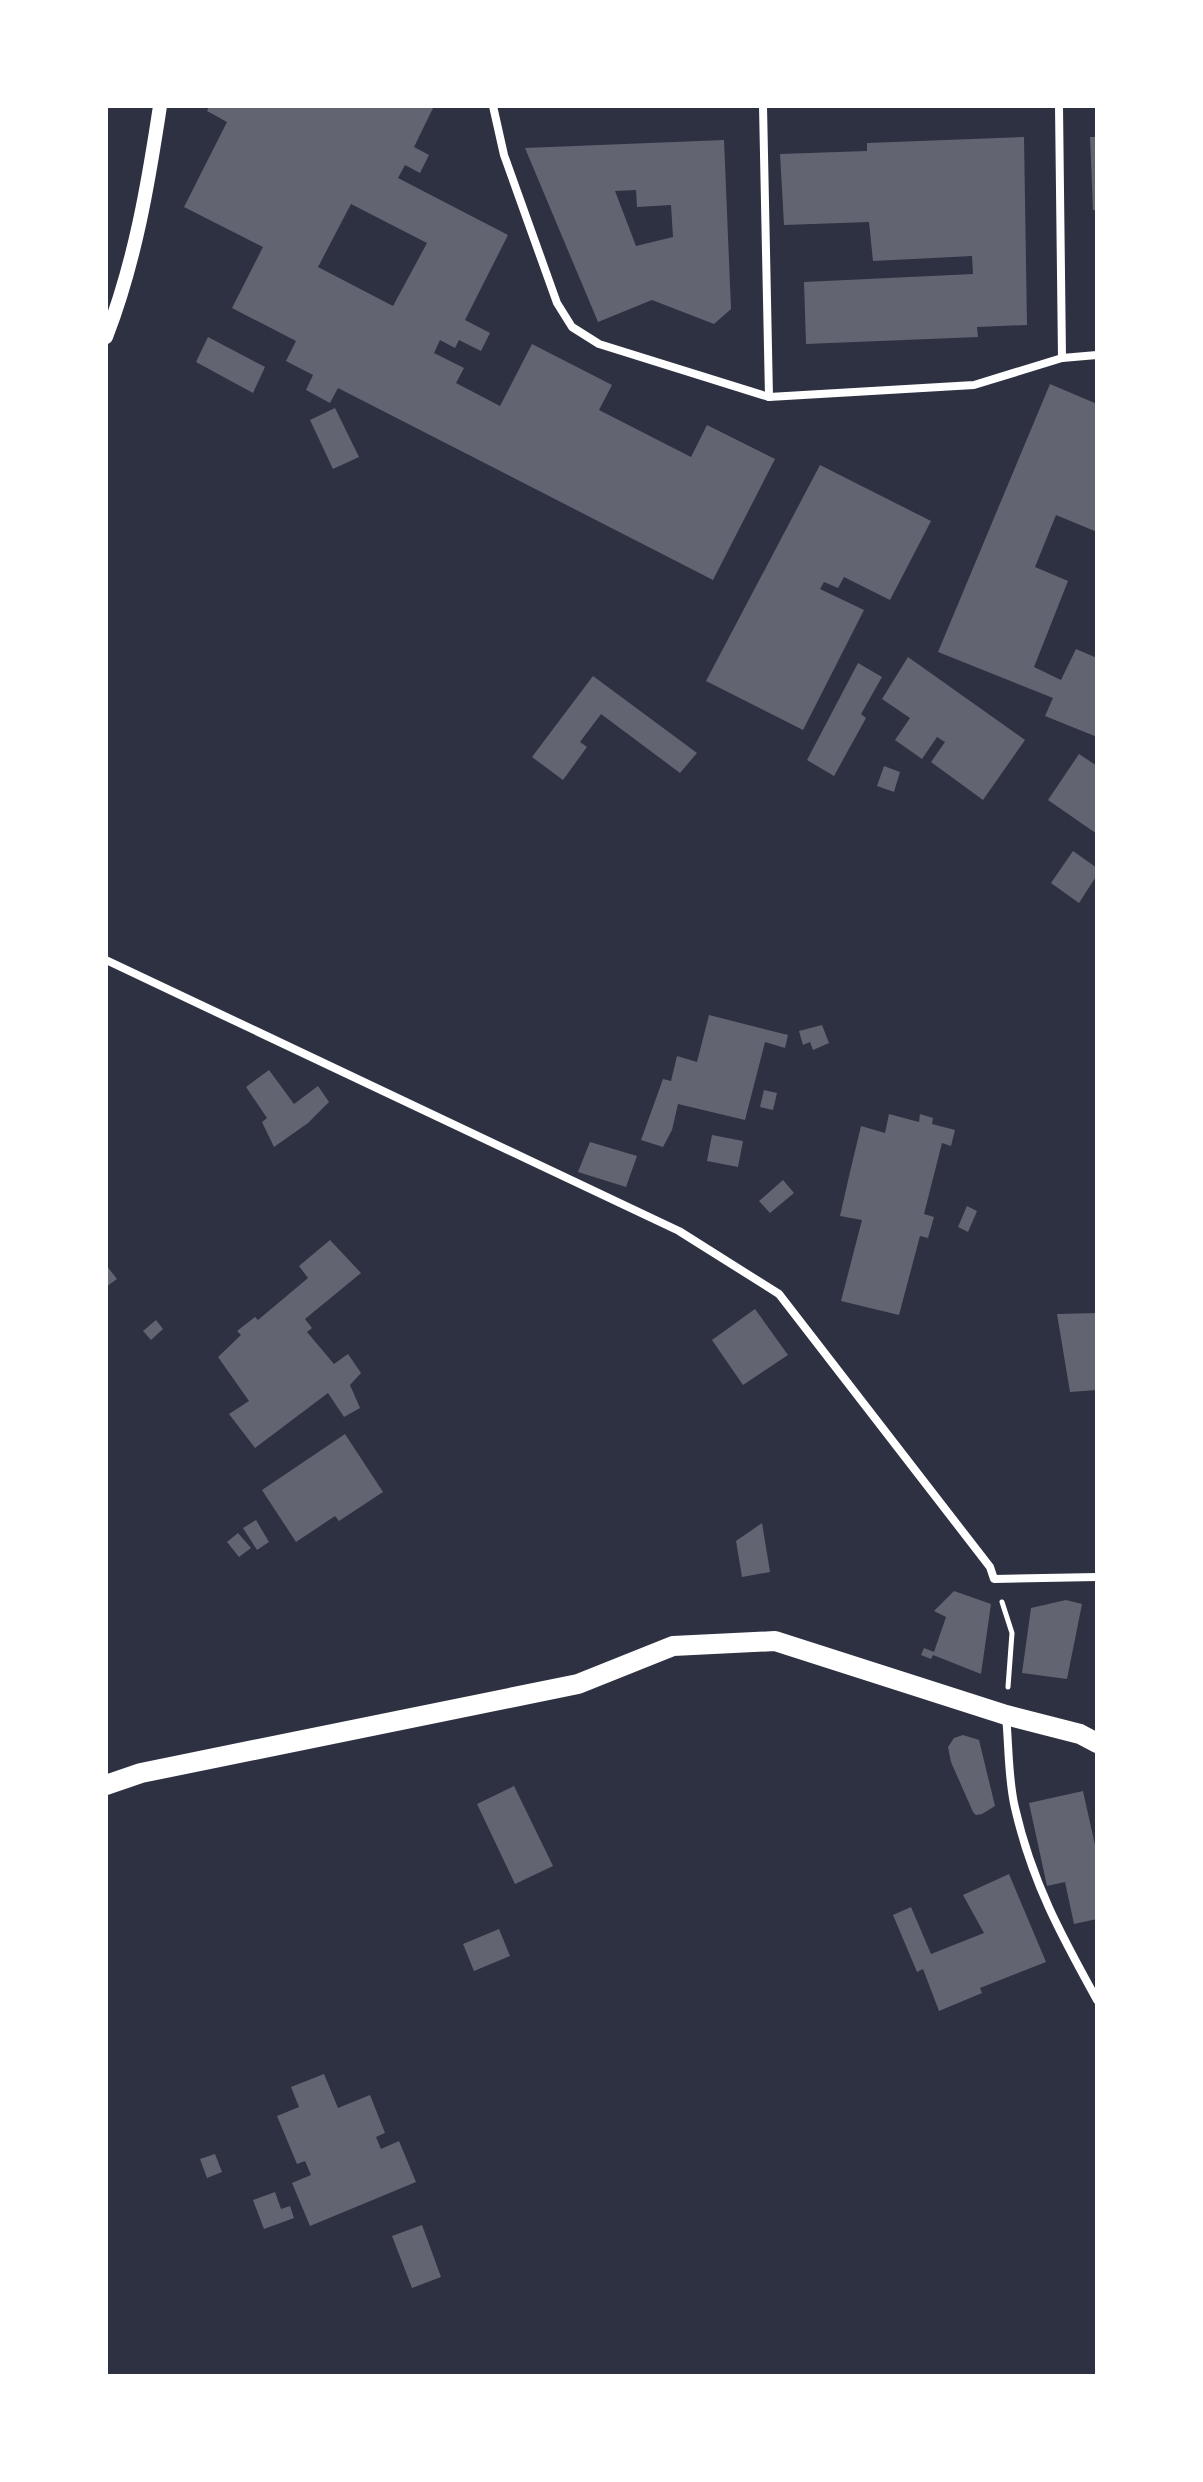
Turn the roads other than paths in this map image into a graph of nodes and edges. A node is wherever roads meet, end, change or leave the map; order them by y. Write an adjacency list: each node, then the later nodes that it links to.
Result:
1 (160, 106): 5 (street)
2 (493, 106): 8 (street)
3 (763, 106): 8 (street)
4 (1059, 106): 7 (street)
5 (106, 337)
6 (1097, 355): 7 (street)
7 (1062, 358): 8 (street)
8 (769, 397)
9 (106, 960): 10 (street)
10 (1097, 1577)
11 (1006, 1715): 12 (main road); 13 (main road); 14 (street)
12 (1097, 1743)
13 (106, 1785)
14 (1097, 2000)

